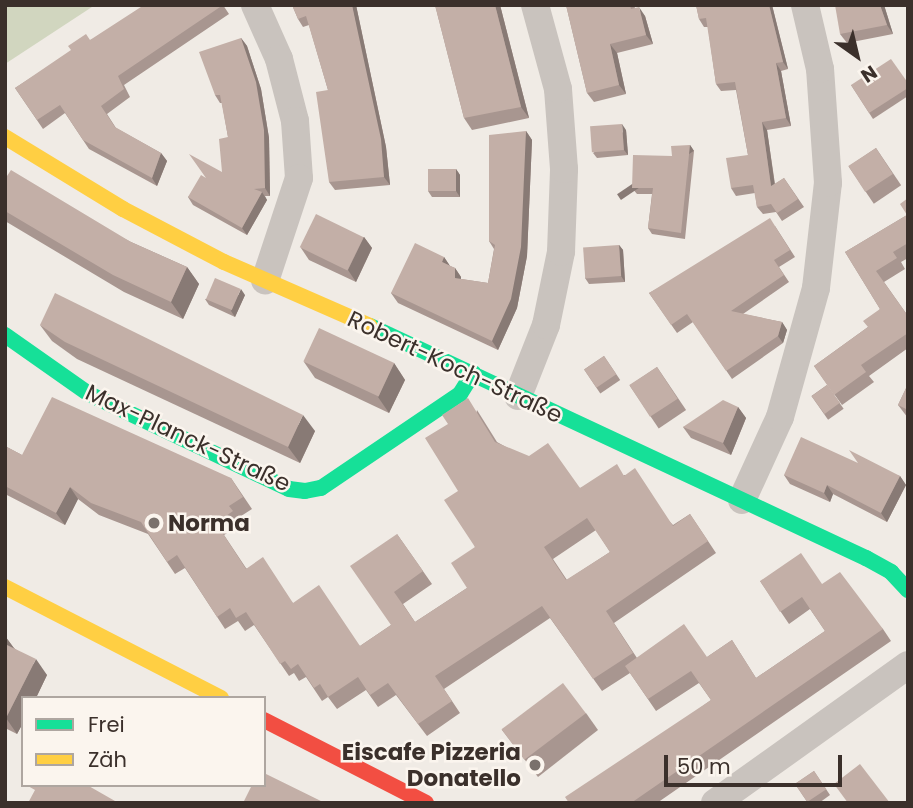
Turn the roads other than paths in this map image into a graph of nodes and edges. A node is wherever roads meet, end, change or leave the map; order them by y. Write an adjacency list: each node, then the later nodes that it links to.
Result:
1 (255, 5): 5 (street)
2 (536, 5): 8 (street)
3 (805, 5): 9 (street)
4 (5, 137): 5 (street, Robert-Koch-Straße)
5 (265, 281): 7 (street, Robert-Koch-Straße)
6 (5, 335): 7 (street, Max-Planck-Straße)
7 (472, 373): 8 (street, Robert-Koch-Straße)
8 (518, 396): 9 (street, Robert-Koch-Straße)
9 (742, 500): 11 (street, Robert-Koch-Straße)
10 (5, 587): 13 (street)
11 (908, 590)
12 (908, 665): 16 (street)
13 (216, 696)
14 (266, 721): 15 (street)
15 (426, 803)
16 (715, 803)

